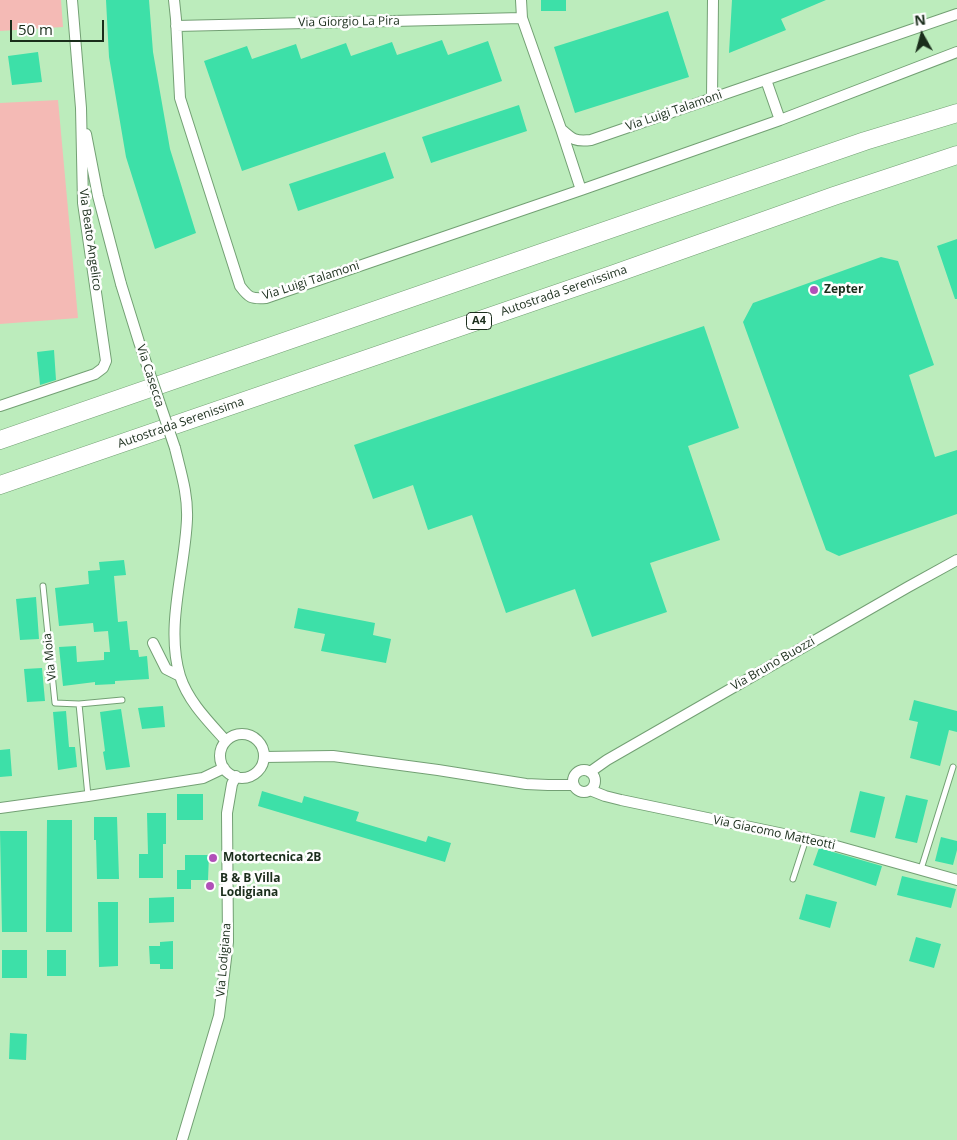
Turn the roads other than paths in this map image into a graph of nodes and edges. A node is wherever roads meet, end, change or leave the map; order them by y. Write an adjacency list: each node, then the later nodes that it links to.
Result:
1 (72, 0): 11 (street, Via Beato Angelico)
2 (174, 0): 7 (street, Via Luigi Talamoni)
3 (521, 0): 6 (street)
4 (713, 0): 10 (street)
5 (957, 14): 9 (street, Via Luigi Talamoni)
6 (522, 18): 7 (street, Via Giorgio La Pira); 14 (street)
7 (176, 26): 16 (street, Via Luigi Talamoni)
8 (957, 52): 13 (street, Via Luigi Talamoni)
9 (766, 80): 10 (street, Via Luigi Talamoni); 13 (street)
10 (712, 98): 14 (street, Via Luigi Talamoni)
11 (82, 108): 17 (street, Via Beato Angelico); 23 (street, Via Casecca, bridge)
12 (957, 113): 18 (highway)
13 (780, 120): 16 (street, Via Luigi Talamoni)
14 (561, 129): 16 (street)
15 (957, 155): 19 (highway, Autostrada Serenissima / A4)
16 (581, 190)
17 (0, 406)
18 (0, 440)
19 (0, 484)
20 (957, 560): 30 (street, Via Bruno Buozzi)
21 (43, 586): 25 (lane, Via Moia)
22 (153, 643): 23 (street, Via Casecca)
23 (180, 676): 26 (street, Via Casecca)
24 (122, 700): 25 (lane, Via Moia)
25 (79, 704): 34 (lane)
26 (226, 740): 27 (street); 29 (street)
27 (264, 757): 31 (street); 32 (street, Via Giacomo Matteotti)
28 (953, 767): 37 (lane)
29 (224, 768): 31 (street); 34 (street)
30 (590, 772): 32 (street); 33 (street)
31 (236, 776): 40 (street, Via Lodigiana)
32 (574, 784): 33 (street, Via Giacomo Matteotti)
33 (590, 790): 36 (street, Via Giacomo Matteotti)
34 (88, 796): 35 (street)
35 (0, 808)
36 (806, 839): 37 (street, Via Giacomo Matteotti); 38 (lane)
37 (920, 870): 39 (street, Via Giacomo Matteotti)
38 (793, 880)
39 (957, 880)
40 (182, 1140)

